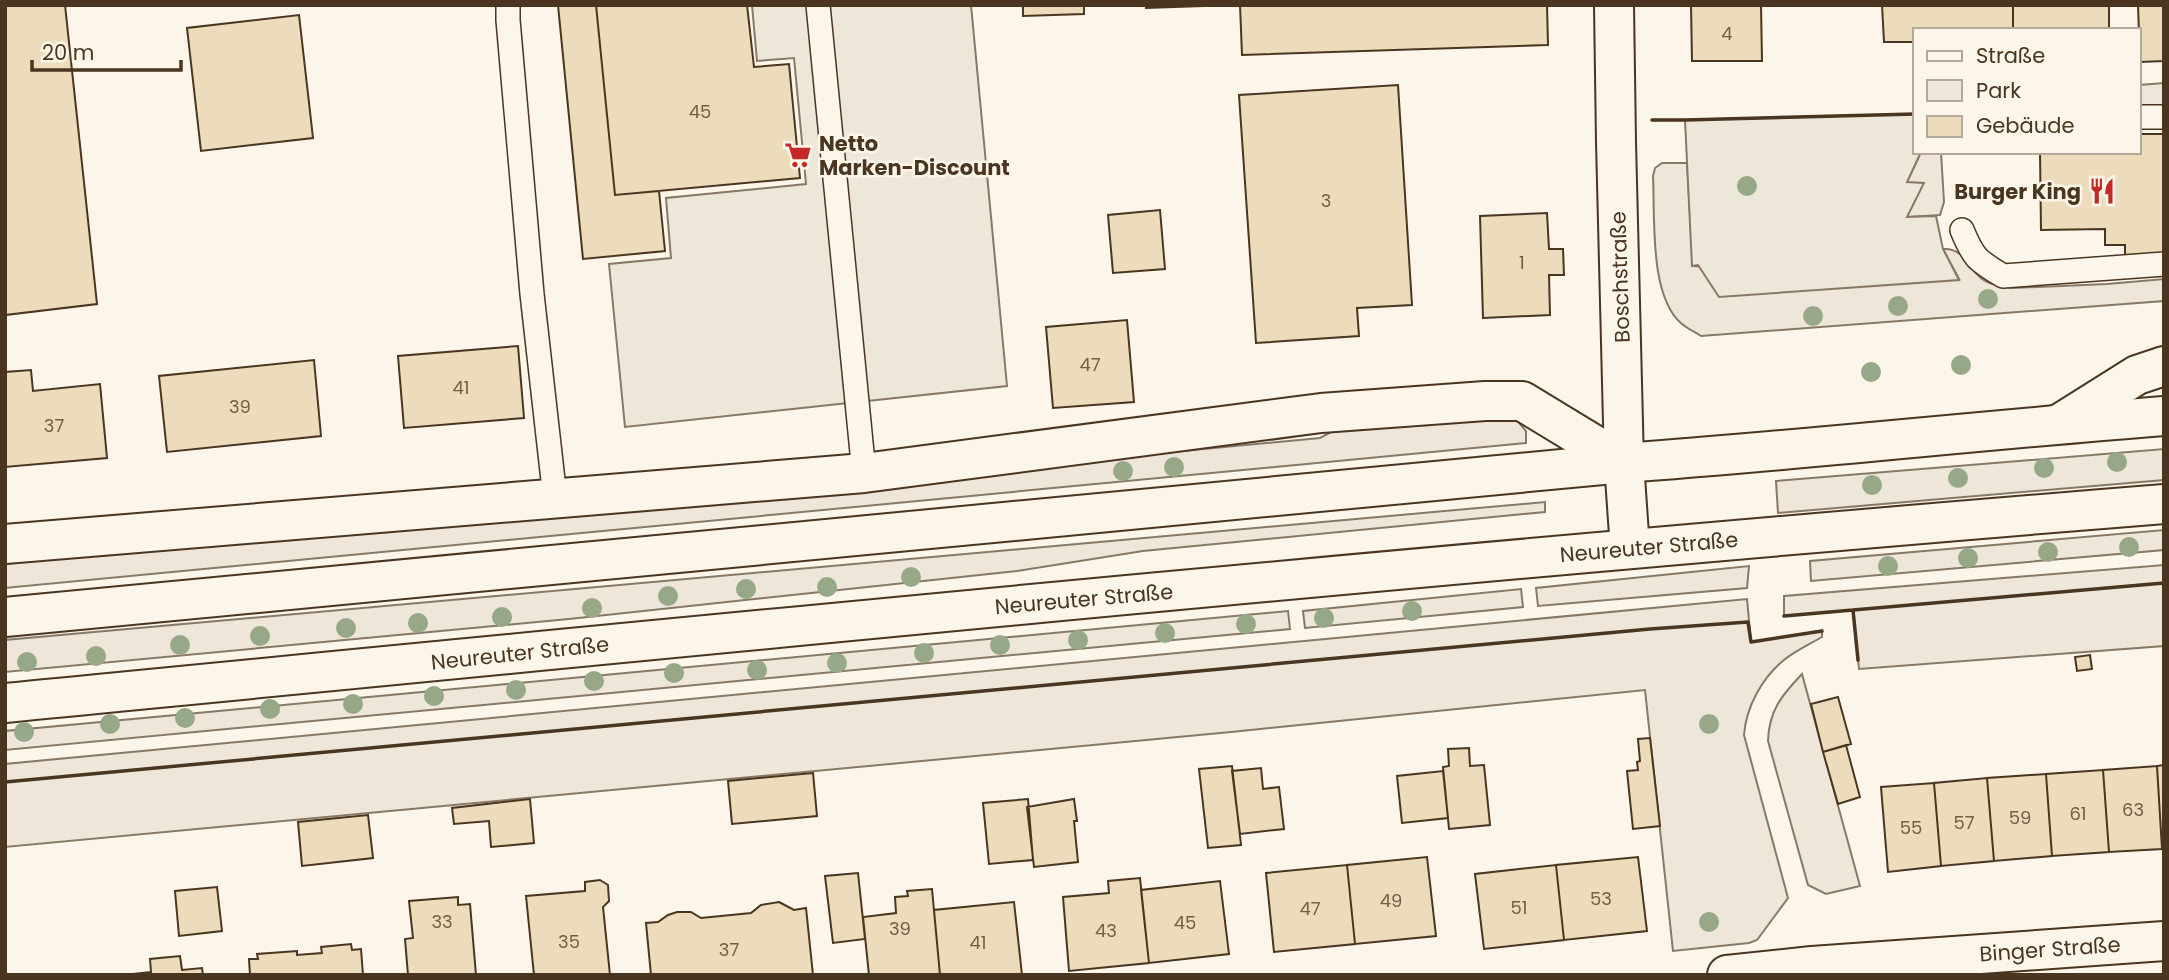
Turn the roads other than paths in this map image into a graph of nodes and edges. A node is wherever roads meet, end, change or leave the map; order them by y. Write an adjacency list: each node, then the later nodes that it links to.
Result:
1 (508, 5): 13 (lane)
2 (818, 5): 12 (lane)
3 (1614, 5): 11 (main road, Boschstraße)
4 (2141, 117): 5 (lane)
5 (2164, 117)
6 (1962, 230): 7 (lane)
7 (2164, 264)
8 (2164, 366): 10 (main road)
9 (2164, 416): 10 (main road)
10 (2059, 424): 11 (main road)
11 (1624, 463): 12 (main road); 16 (main road, Boschstraße); 17 (main road)
12 (864, 472): 13 (main road)
13 (555, 498): 15 (main road)
14 (2164, 505): 16 (main road, Neureuter Straße)
15 (5, 544)
16 (1630, 550): 18 (main road, Neureuter Straße)
17 (5, 617)
18 (5, 703)
19 (2164, 941): 20 (main road, Binger Straße)
20 (1812, 971): 21 (main road, Binger Straße)
21 (1727, 975)

